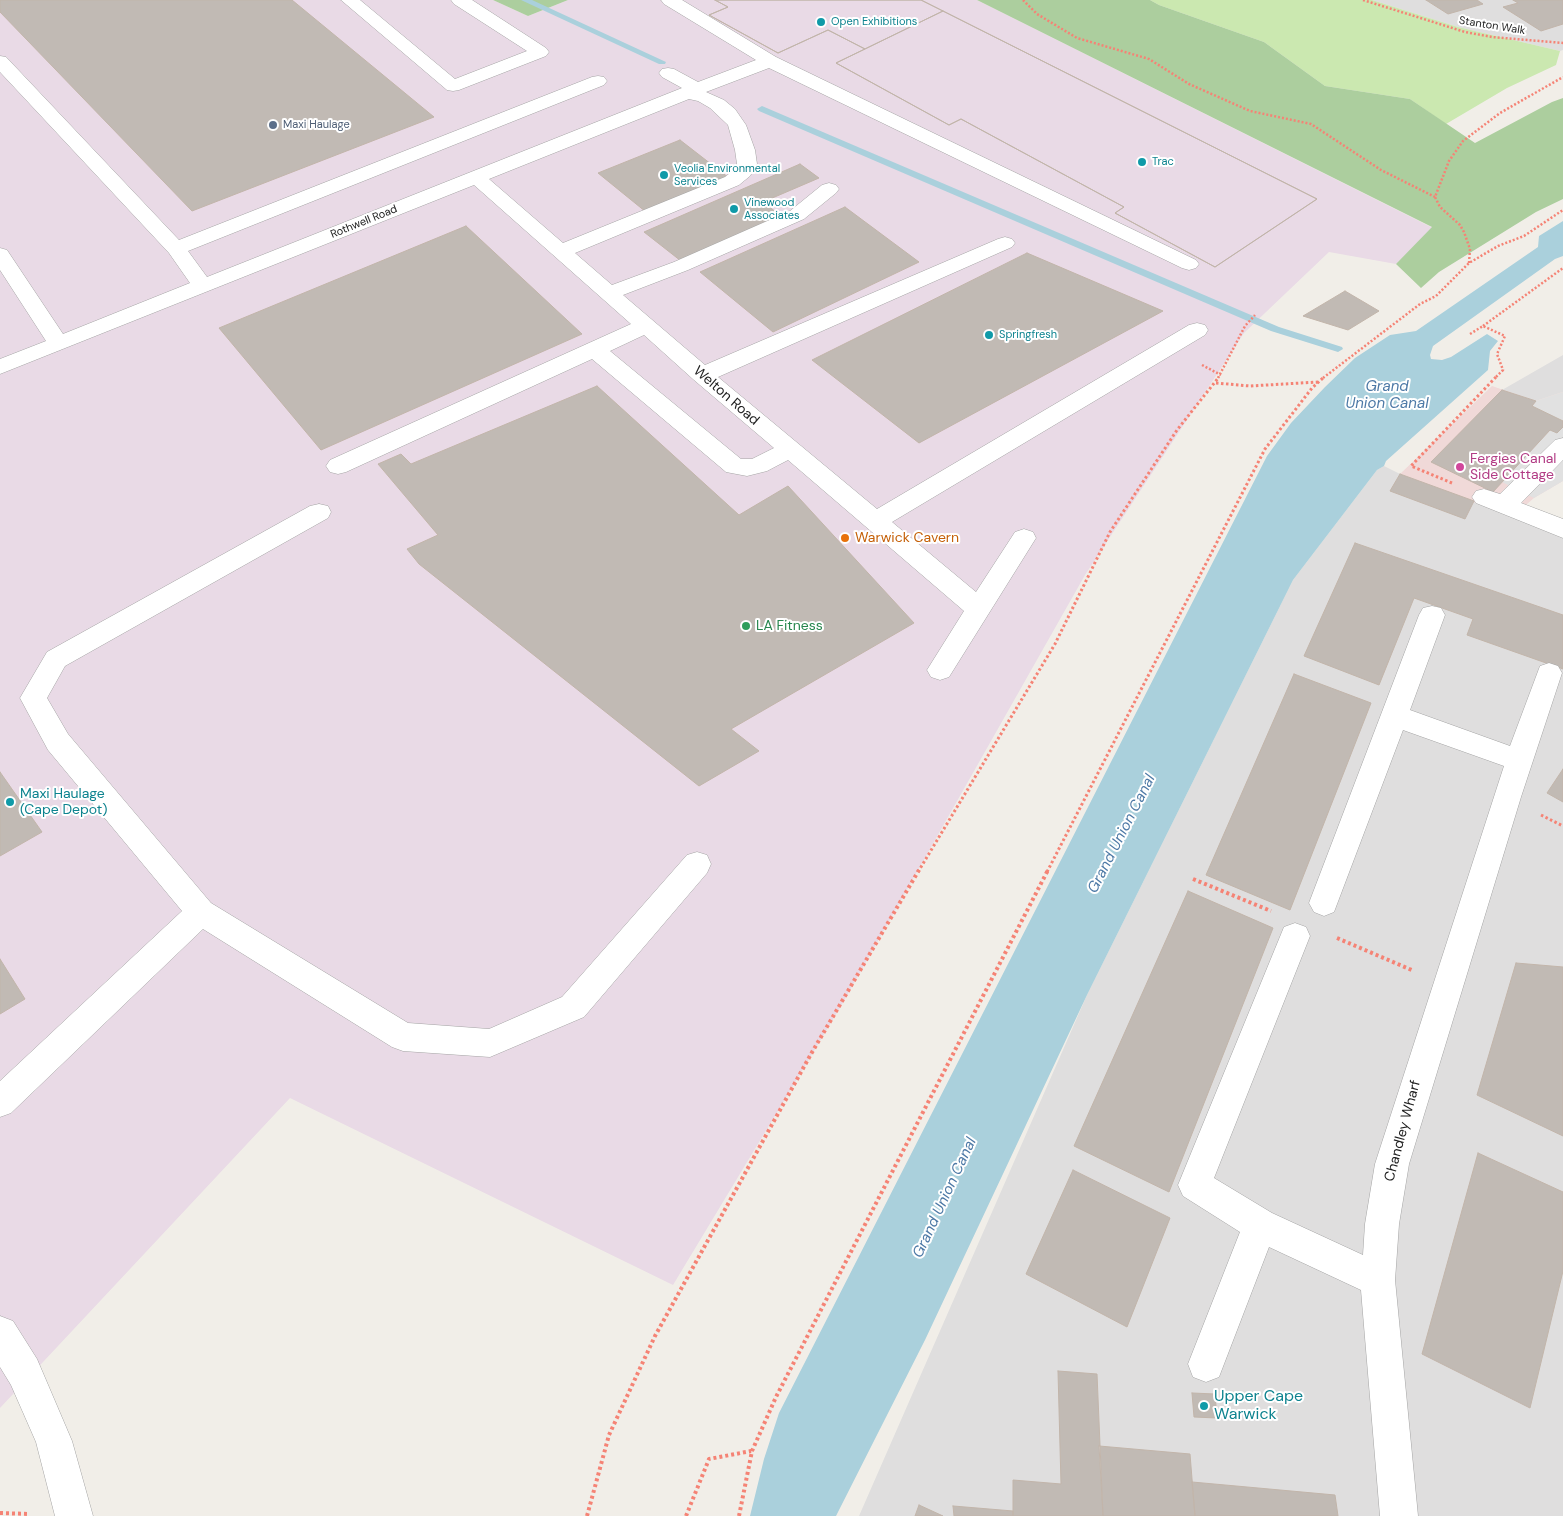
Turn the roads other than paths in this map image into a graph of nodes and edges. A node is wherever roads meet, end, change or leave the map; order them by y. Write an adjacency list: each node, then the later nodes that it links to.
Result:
1 (350, 0): 2 (street)
2 (460, 0)
3 (670, 0): 5 (street)
4 (0, 61): 12 (street)
5 (770, 61): 8 (street, Rothwell Road); 15 (street)
6 (668, 73): 8 (street)
7 (598, 81): 12 (street)
8 (692, 91): 9 (street, Rothwell Road); 13 (street)
9 (476, 178): 13 (street, Welton Road); 16 (street, Rothwell Road)
10 (828, 190): 17 (street)
11 (1005, 242): 23 (street)
12 (176, 249): 16 (street)
13 (561, 251): 17 (street, Welton Road)
14 (0, 254): 20 (street)
15 (1189, 264)
16 (203, 286): 20 (street, Rothwell Road)
17 (609, 294): 18 (street, Welton Road)
18 (646, 326): 21 (street); 23 (street, Welton Road)
19 (1197, 330): 28 (street)
20 (59, 344): 22 (street, Rothwell Road)
21 (595, 350): 25 (street); 26 (street)
22 (0, 367)
23 (702, 375): 25 (street, Welton Road)
24 (1563, 446): 29 (street)
25 (790, 450): 28 (street, Welton Road)
26 (338, 466)
27 (319, 512): 39 (street)
28 (874, 522): 31 (street, Welton Road)
29 (1563, 530)
30 (1024, 538): 31 (street)
31 (979, 609): 33 (street)
32 (1432, 615): 35 (street)
33 (940, 670)
34 (1549, 673): 36 (street, Chandley Wharf)
35 (1395, 716): 36 (street); 38 (street)
36 (1520, 761): 43 (street, Chandley Wharf)
37 (697, 864): 39 (street)
38 (1324, 903)
39 (201, 912): 41 (street)
40 (1295, 936): 42 (street)
41 (0, 1102)
42 (1260, 1225): 43 (street); 45 (street)
43 (1378, 1280): 47 (street, Chandley Wharf)
44 (0, 1334): 46 (street)
45 (1206, 1364)
46 (74, 1516)
47 (1399, 1516)

